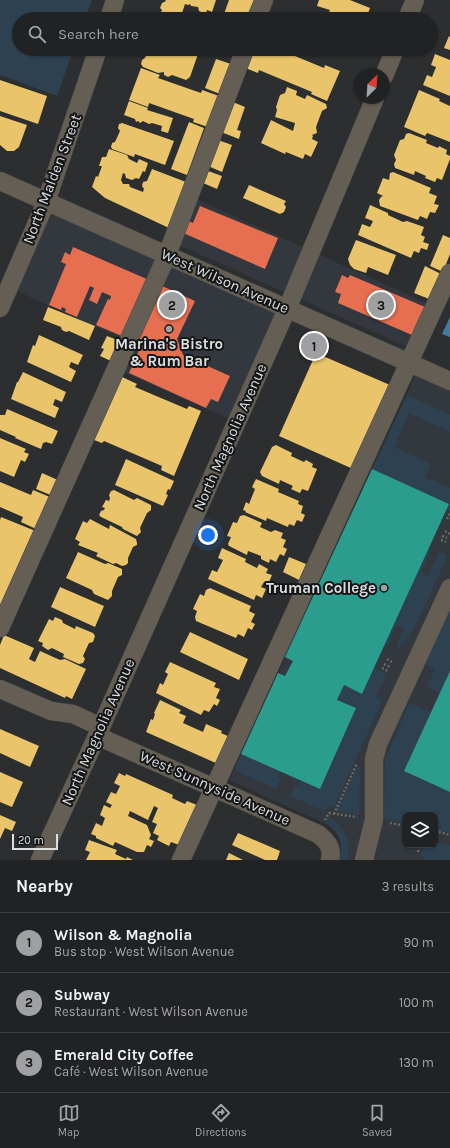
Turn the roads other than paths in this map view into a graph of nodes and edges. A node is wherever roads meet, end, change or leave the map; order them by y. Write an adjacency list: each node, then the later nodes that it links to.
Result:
1 (115, 0): 4 (street)
2 (264, 0): 5 (street)
3 (415, 0): 6 (street)
4 (111, 12)
5 (259, 12)
6 (411, 12)
7 (96, 56): 13 (street, North Malden Street)
8 (242, 56): 14 (street)
9 (392, 56): 10 (street)
10 (387, 68)
11 (372, 104): 17 (street, North Magnolia Avenue)
12 (0, 181): 13 (street, West Wilson Avenue)
13 (46, 202): 14 (street, West Wilson Avenue); 16 (street, North Malden Street)
14 (166, 255): 17 (street, West Wilson Avenue); 21 (street)
15 (450, 273): 18 (street)
16 (0, 308)
17 (287, 309): 18 (street, West Wilson Avenue); 23 (street, North Magnolia Avenue)
18 (409, 363): 19 (street, West Wilson Avenue); 24 (street)
19 (450, 381)
20 (450, 588): 28 (street)
21 (0, 628)
22 (0, 689): 23 (street, West Sunnyside Avenue)
23 (99, 731): 24 (street, West Sunnyside Avenue); 26 (street, North Magnolia Avenue)
24 (214, 788): 25 (street, West Sunnyside Avenue); 27 (street)
25 (330, 853)
26 (40, 860)
27 (181, 860)
28 (364, 860)

